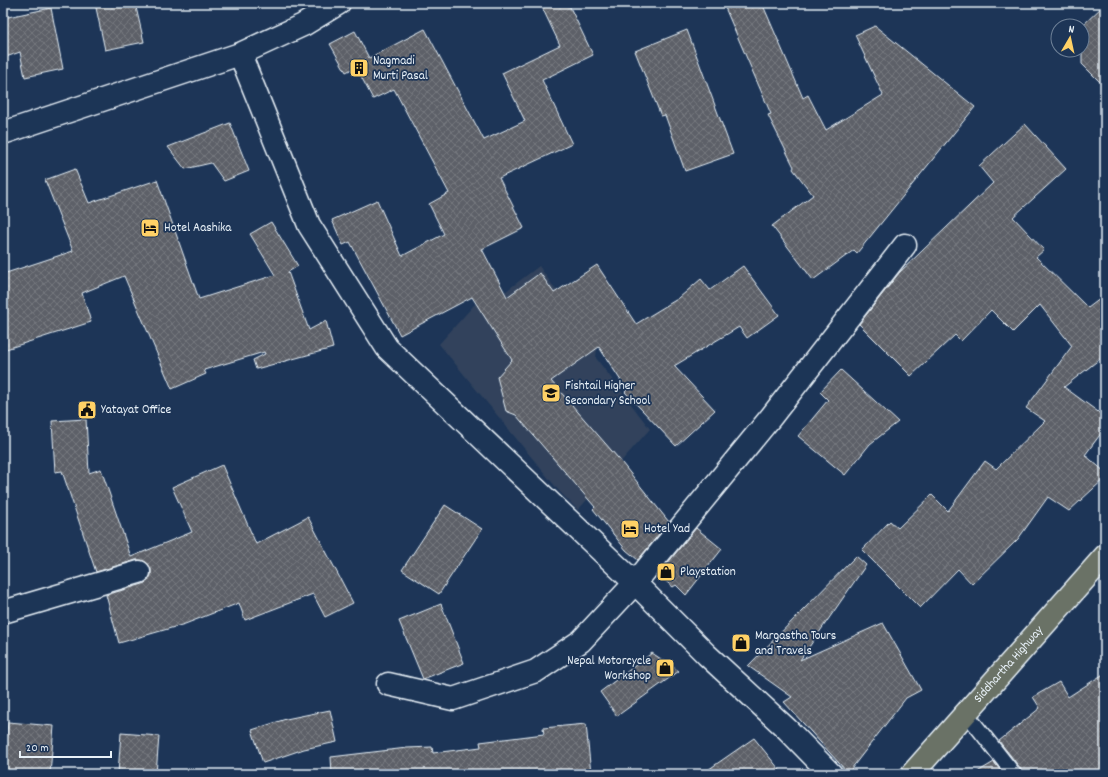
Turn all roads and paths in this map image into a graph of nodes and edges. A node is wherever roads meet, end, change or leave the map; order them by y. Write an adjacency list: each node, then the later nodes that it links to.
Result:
1 (339, 3): 2 (main road)
2 (240, 54): 3 (main road); 7 (main road)
3 (3, 133)
4 (905, 245): 7 (main road)
5 (1105, 556): 10 (highway, Siddhartha Highway)
6 (139, 572): 8 (main road)
7 (635, 582): 9 (main road); 11 (main road)
8 (3, 612)
9 (388, 684)
10 (966, 713): 12 (highway, Siddhartha Highway); 13 (lane)
11 (832, 774)
12 (912, 774)
13 (1014, 774)

